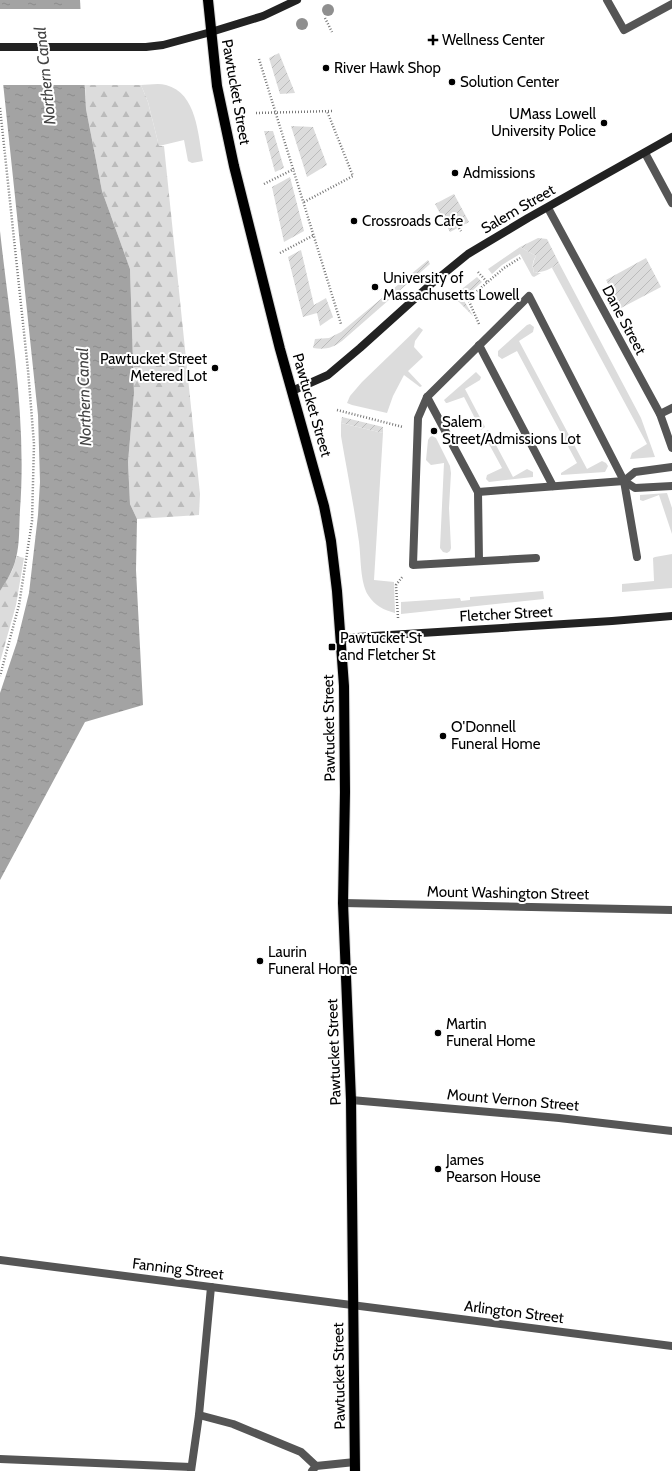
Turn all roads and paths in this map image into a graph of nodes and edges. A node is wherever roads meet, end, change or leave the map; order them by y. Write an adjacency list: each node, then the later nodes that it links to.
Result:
1 (208, 0): 6 (main road, Pawtucket Street)
2 (297, 0): 6 (main road)
3 (607, 0): 4 (street)
4 (672, 4)
5 (325, 18): 7 (path)
6 (211, 32): 8 (main road); 30 (main road, Pawtucket Street)
7 (332, 32)
8 (0, 48)
9 (259, 59): 13 (path)
10 (0, 108): 49 (path)
11 (327, 111): 12 (path); 13 (path); 19 (path)
12 (333, 111)
13 (276, 112): 14 (path); 17 (path)
14 (256, 113)
15 (672, 137): 16 (main road, Salem Street)
16 (645, 153): 20 (street); 21 (main road, Salem Street)
17 (294, 169): 18 (path); 19 (path)
18 (264, 184)
19 (304, 202): 22 (path)
20 (672, 203)
21 (548, 208): 30 (main road, Salem Street); 34 (street, Dane Street)
22 (314, 235): 23 (path); 27 (path)
23 (280, 253)
24 (520, 258): 26 (path)
25 (478, 272): 26 (path)
26 (487, 282): 28 (path)
27 (341, 324)
28 (481, 330)
29 (479, 345): 31 (street); 38 (street); 39 (street)
30 (292, 391): 48 (main road, Pawtucket Street)
31 (427, 396): 35 (street); 41 (street)
32 (672, 408): 34 (street)
33 (337, 410): 35 (path)
34 (660, 414): 36 (street, Dane Street)
35 (417, 430): 45 (street)
36 (672, 448)
37 (672, 467): 38 (street)
38 (624, 481): 39 (street); 40 (street); 42 (street)
39 (553, 486): 41 (street)
40 (672, 486)
41 (478, 492): 44 (street)
42 (638, 557)
43 (536, 558): 44 (street)
44 (479, 561): 45 (street)
45 (413, 565): 47 (path)
46 (672, 616): 48 (main road, Fletcher Street)
47 (398, 618)
48 (341, 638): 50 (main road, Pawtucket Street)
49 (0, 676)
50 (343, 904): 51 (street, Mount Washington Street); 52 (main road, Pawtucket Street)
51 (672, 910)
52 (351, 1100): 53 (street, Mount Vernon Street); 56 (main road, Pawtucket Street)
53 (672, 1131)
54 (0, 1260): 55 (street, Fanning Street)
55 (211, 1287): 56 (street, Fanning Street); 58 (street)
56 (353, 1306): 57 (street, Arlington Street); 60 (main road, Pawtucket Street)
57 (672, 1346)
58 (199, 1415): 62 (street); 63 (street)
59 (0, 1459): 61 (street)
60 (355, 1467): 62 (street)
61 (136, 1468): 63 (street)
62 (314, 1468)
63 (191, 1469)

